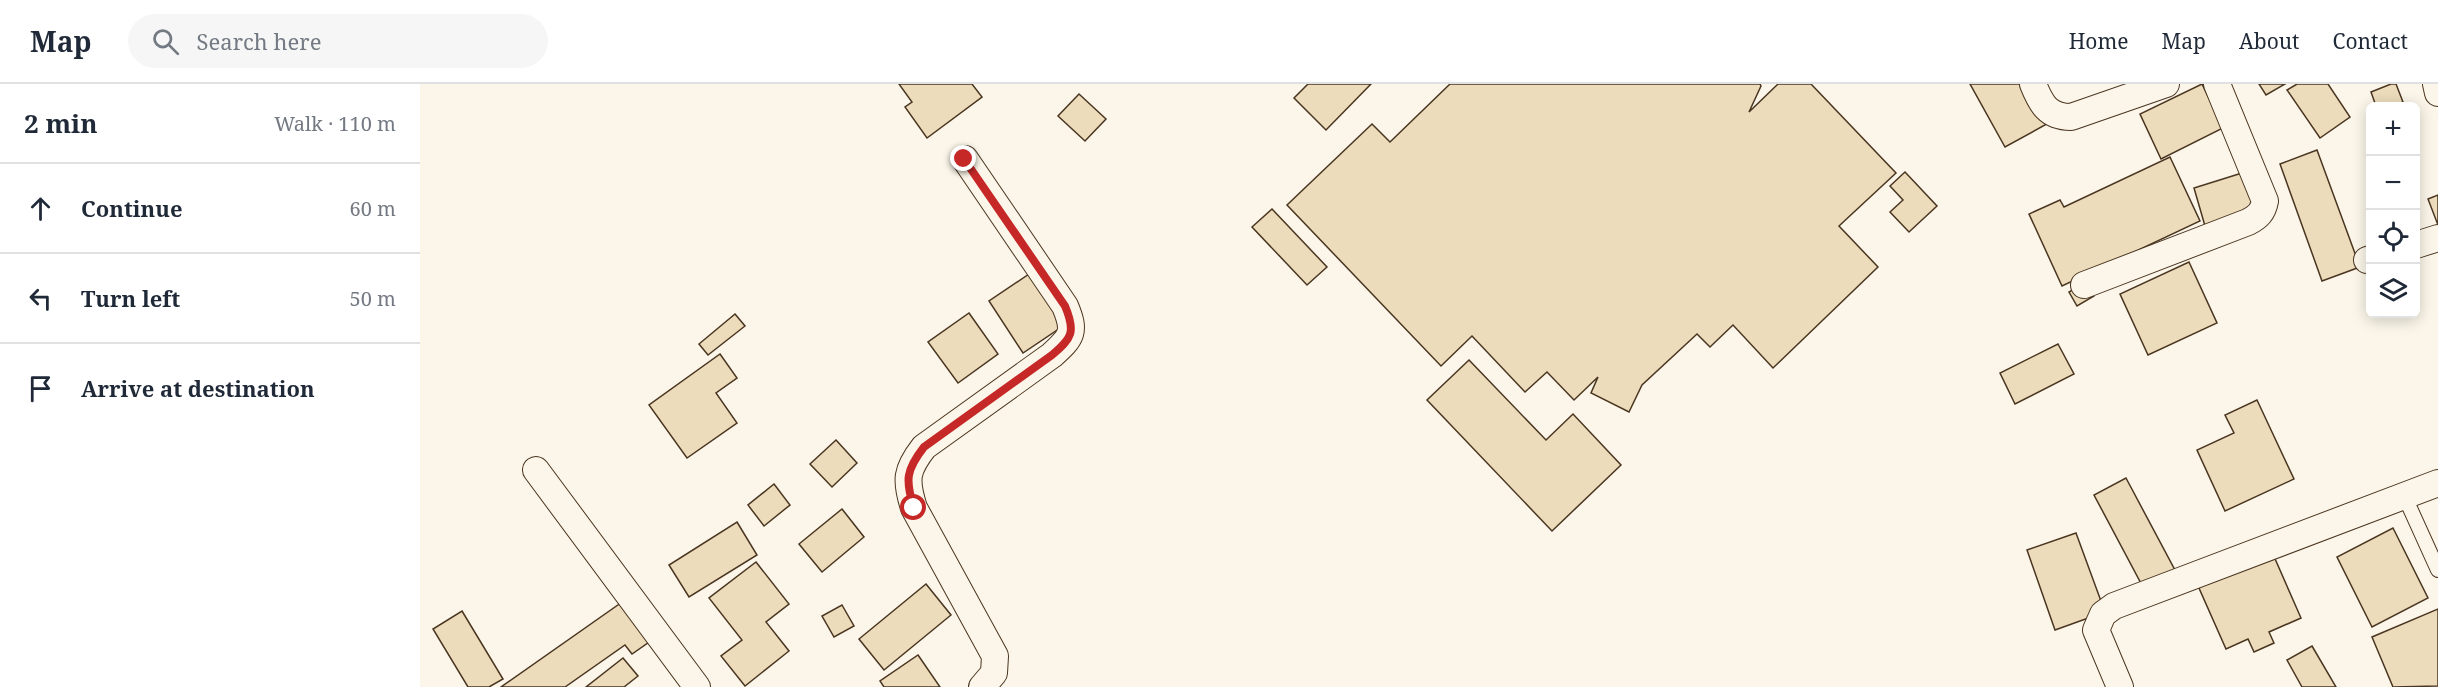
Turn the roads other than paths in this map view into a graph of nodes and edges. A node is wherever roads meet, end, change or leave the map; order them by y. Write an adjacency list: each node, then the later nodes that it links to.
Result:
1 (2033, 84): 2 (street)
2 (2166, 84)
3 (2217, 84): 9 (street)
4 (2436, 84): 5 (street)
5 (2438, 93)
6 (964, 159): 15 (street)
7 (2438, 238): 8 (street)
8 (2420, 243)
9 (2084, 285)
10 (536, 470): 14 (street)
11 (2438, 483): 12 (street)
12 (2404, 495): 13 (lane); 16 (street)
13 (2438, 570)
14 (697, 687)
15 (982, 687)
16 (2120, 687)

